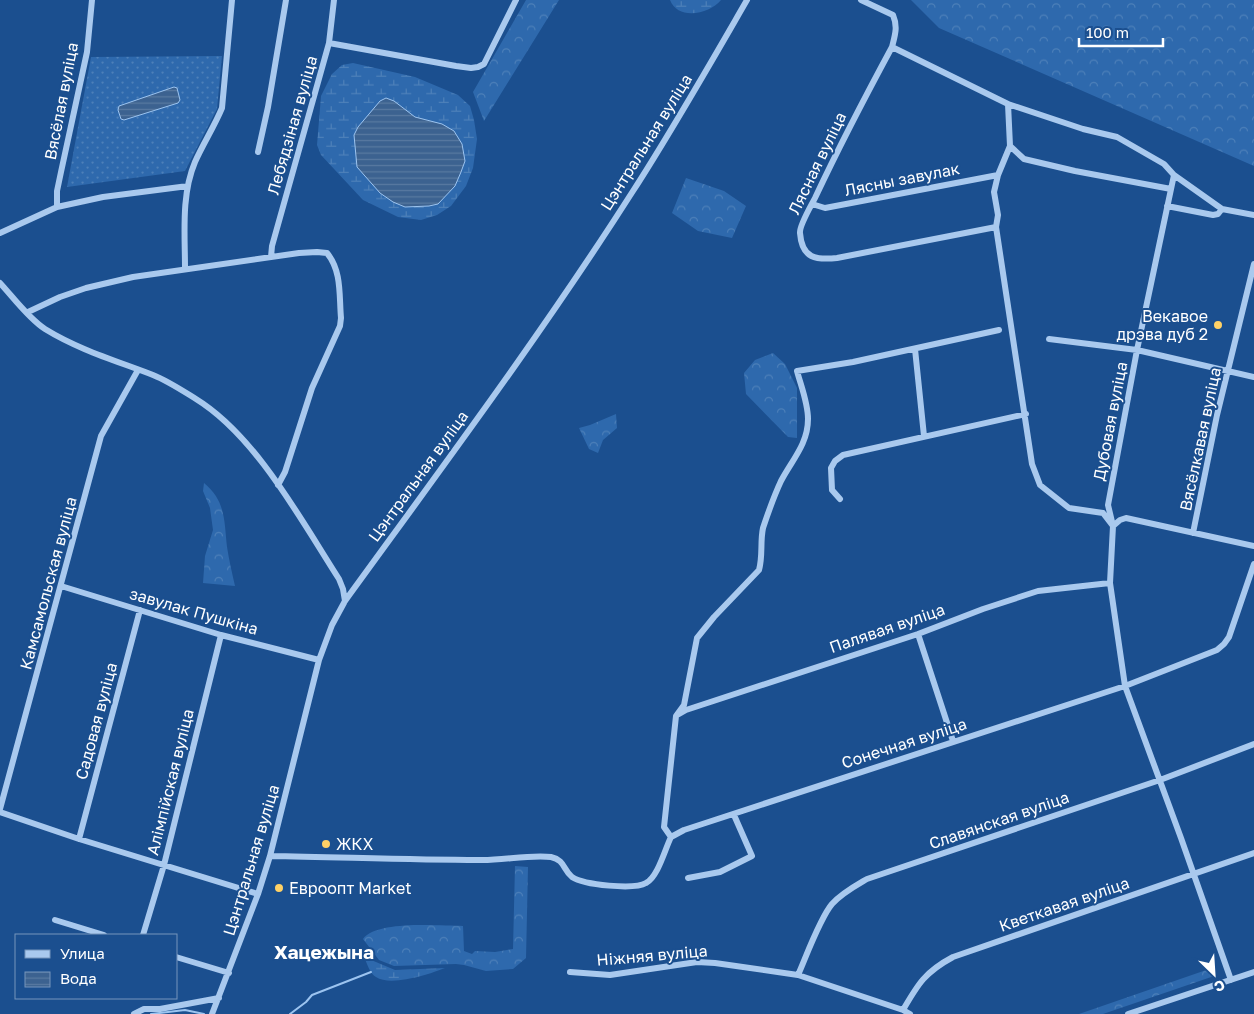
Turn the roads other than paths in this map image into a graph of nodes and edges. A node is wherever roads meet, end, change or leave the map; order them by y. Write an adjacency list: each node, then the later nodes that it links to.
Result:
1 (92, 0): 19 (street, Вясёлая вуліца)
2 (232, 0): 15 (street)
3 (286, 0): 12 (street)
4 (334, 0): 8 (street, Лебядзіная вуліца)
5 (516, 0): 8 (street)
6 (747, 0): 46 (street, Цэнтральная вуліца)
7 (861, 0): 9 (street, Лясная вуліца)
8 (329, 43): 24 (street, Лебядзіная вуліца)
9 (892, 47): 10 (street); 17 (street, Лясная вуліца)
10 (1008, 104): 11 (street); 14 (street)
11 (1010, 146): 13 (street); 16 (street)
12 (258, 152)
13 (998, 174): 17 (street, Лясны завулак); 22 (street)
14 (1174, 174): 16 (street, Дубовая вуліца); 20 (street)
15 (188, 186): 19 (street); 26 (street)
16 (1171, 190): 18 (street, Дубовая вуліца)
17 (812, 204): 22 (street, Лясная вуліца)
18 (1167, 206): 20 (street); 32 (street, Дубовая вуліца)
19 (57, 207): 23 (street)
20 (1222, 209): 21 (street)
21 (1254, 216)
22 (996, 227): 36 (street)
23 (0, 233)
24 (271, 257): 26 (street); 38 (street)
25 (1254, 264): 34 (street, Вясёлкавая вуліца)
26 (185, 269): 28 (street)
27 (0, 283): 28 (street)
28 (28, 312): 33 (street)
29 (999, 330): 31 (street)
30 (1048, 339): 32 (street)
31 (915, 349): 37 (street); 52 (street)
32 (1137, 350): 34 (street); 40 (street, Дубовая вуліца)
33 (138, 370): 38 (street); 45 (street, Камсамольская вуліца)
34 (1229, 370): 35 (street); 41 (street, Вясёлкавая вуліца)
35 (1254, 377)
36 (1026, 414): 37 (street); 40 (street)
37 (924, 436): 39 (street)
38 (278, 485): 46 (street)
39 (840, 500)
40 (1113, 526): 41 (street); 44 (street, Дубовая вуліца)
41 (1193, 533): 42 (street)
42 (1254, 546)
43 (1254, 564): 51 (street, Сонечная вуліца)
44 (1110, 583): 48 (street, Палявая вуліца); 51 (street, Дубовая вуліца)
45 (62, 586): 47 (street, завулак Пушкіна); 56 (street, Камсамольская вуліца)
46 (344, 601): 50 (street, Цэнтральная вуліца)
47 (140, 610): 49 (street, завулак Пушкіна); 59 (street, Садовая вуліца)
48 (918, 634): 52 (street, Палявая вуліца); 53 (street)
49 (221, 635): 50 (street, завулак Пушкіна); 62 (street, Алімпійская вуліца)
50 (319, 660): 61 (street, Цэнтральная вуліца)
51 (1125, 686): 53 (street, Сонечная вуліца); 55 (street, Дубовая вуліца)
52 (676, 716): 58 (street)
53 (952, 742): 57 (street, Сонечная вуліца)
54 (1254, 744): 55 (street, Славянская вуліца)
55 (1160, 780): 63 (street, Дубовая вуліца); 73 (street, Славянская вуліца)
56 (0, 811): 59 (street)
57 (734, 815): 58 (street, Сонечная вуліца); 64 (street)
58 (671, 837): 61 (street)
59 (79, 839): 62 (street)
60 (1254, 853): 63 (street, Кветкавая вуліца)
61 (270, 856): 65 (street, Цэнтральная вуліца)
62 (164, 865): 65 (street); 68 (street, Алімпійская вуліца)
63 (1193, 874): 74 (street, Дубовая вуліца); 76 (street, Кветкавая вуліца)
64 (688, 878)
65 (258, 894): 72 (street, Цэнтральная вуліца)
66 (55, 920): 67 (street)
67 (101, 934)
68 (143, 934)
69 (178, 959): 72 (street)
70 (570, 972): 73 (street, Ніжняя вуліца)
71 (1254, 972): 74 (street)
72 (229, 973): 75 (street, Цэнтральная вуліца)
73 (798, 975): 76 (street, Ніжняя вуліца)
74 (1231, 980): 79 (street)
75 (219, 998): 77 (street); 78 (street, Цэнтральная вуліца)
76 (906, 1012)
77 (134, 1014)
78 (212, 1014)
79 (1128, 1014)

